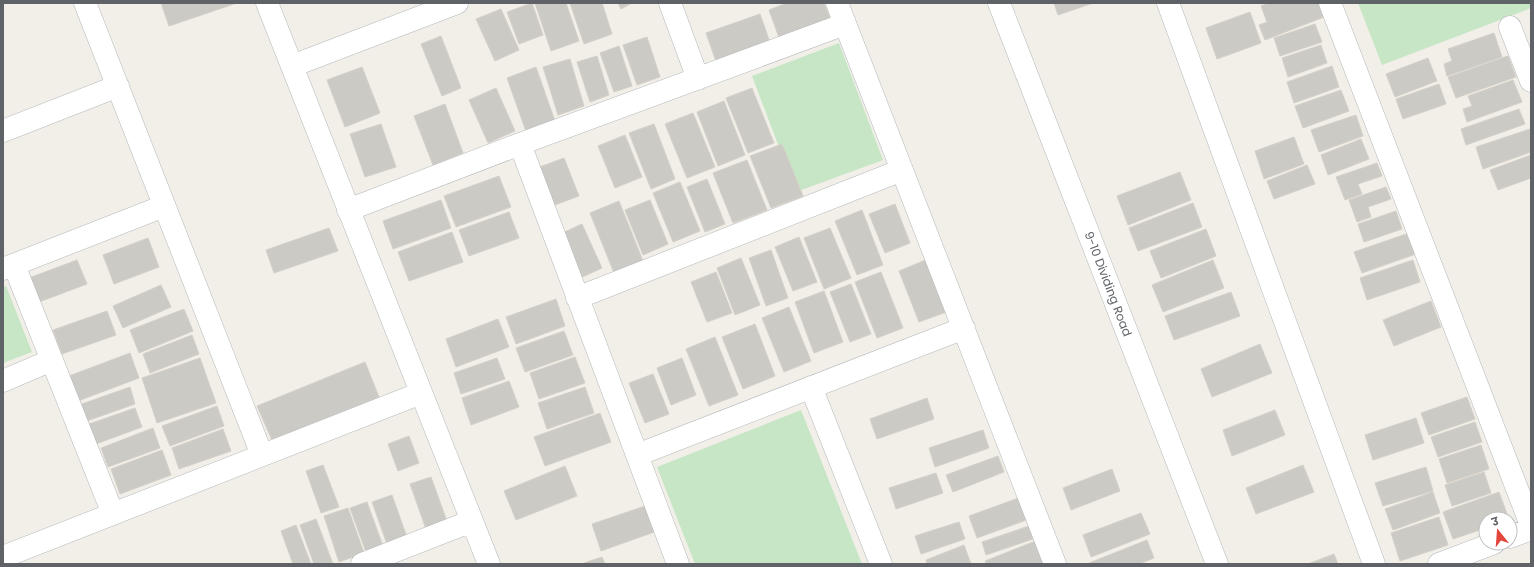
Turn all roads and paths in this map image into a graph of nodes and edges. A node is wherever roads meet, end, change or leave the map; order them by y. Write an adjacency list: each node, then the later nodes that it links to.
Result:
1 (85, 3): 14 (street)
2 (267, 3): 11 (street)
3 (457, 3): 11 (street)
4 (670, 3): 12 (street)
5 (837, 3): 9 (street)
6 (999, 3): 41 (street, 9-10 Dividing Road)
7 (1168, 3): 42 (street)
8 (1330, 3): 31 (street)
9 (845, 24): 12 (street); 17 (street)
10 (1510, 27): 13 (street)
11 (292, 66): 19 (street)
12 (698, 79): 16 (street)
13 (1531, 81)
14 (118, 86): 15 (street); 18 (street)
15 (3, 131)
16 (520, 144): 19 (street); 21 (street)
17 (902, 170): 21 (street); 22 (street)
18 (164, 206): 20 (street); 27 (street)
19 (348, 210): 26 (street)
20 (8, 267): 23 (street)
21 (577, 298): 28 (street)
22 (964, 328): 25 (street); 40 (street)
23 (52, 360): 24 (street); 29 (street)
24 (3, 381)
25 (811, 387): 28 (street); 39 (street)
26 (421, 393): 27 (street); 30 (street)
27 (262, 455): 29 (street)
28 (637, 455): 38 (street)
29 (113, 514): 35 (street)
30 (472, 521): 36 (street); 37 (street)
31 (1531, 524)
32 (1531, 529): 33 (street)
33 (1518, 534)
34 (1478, 549): 43 (street)
35 (3, 557)
36 (362, 564)
37 (489, 564)
38 (678, 564)
39 (881, 564)
40 (1055, 564)
41 (1217, 564)
42 (1374, 564)
43 (1439, 564)

